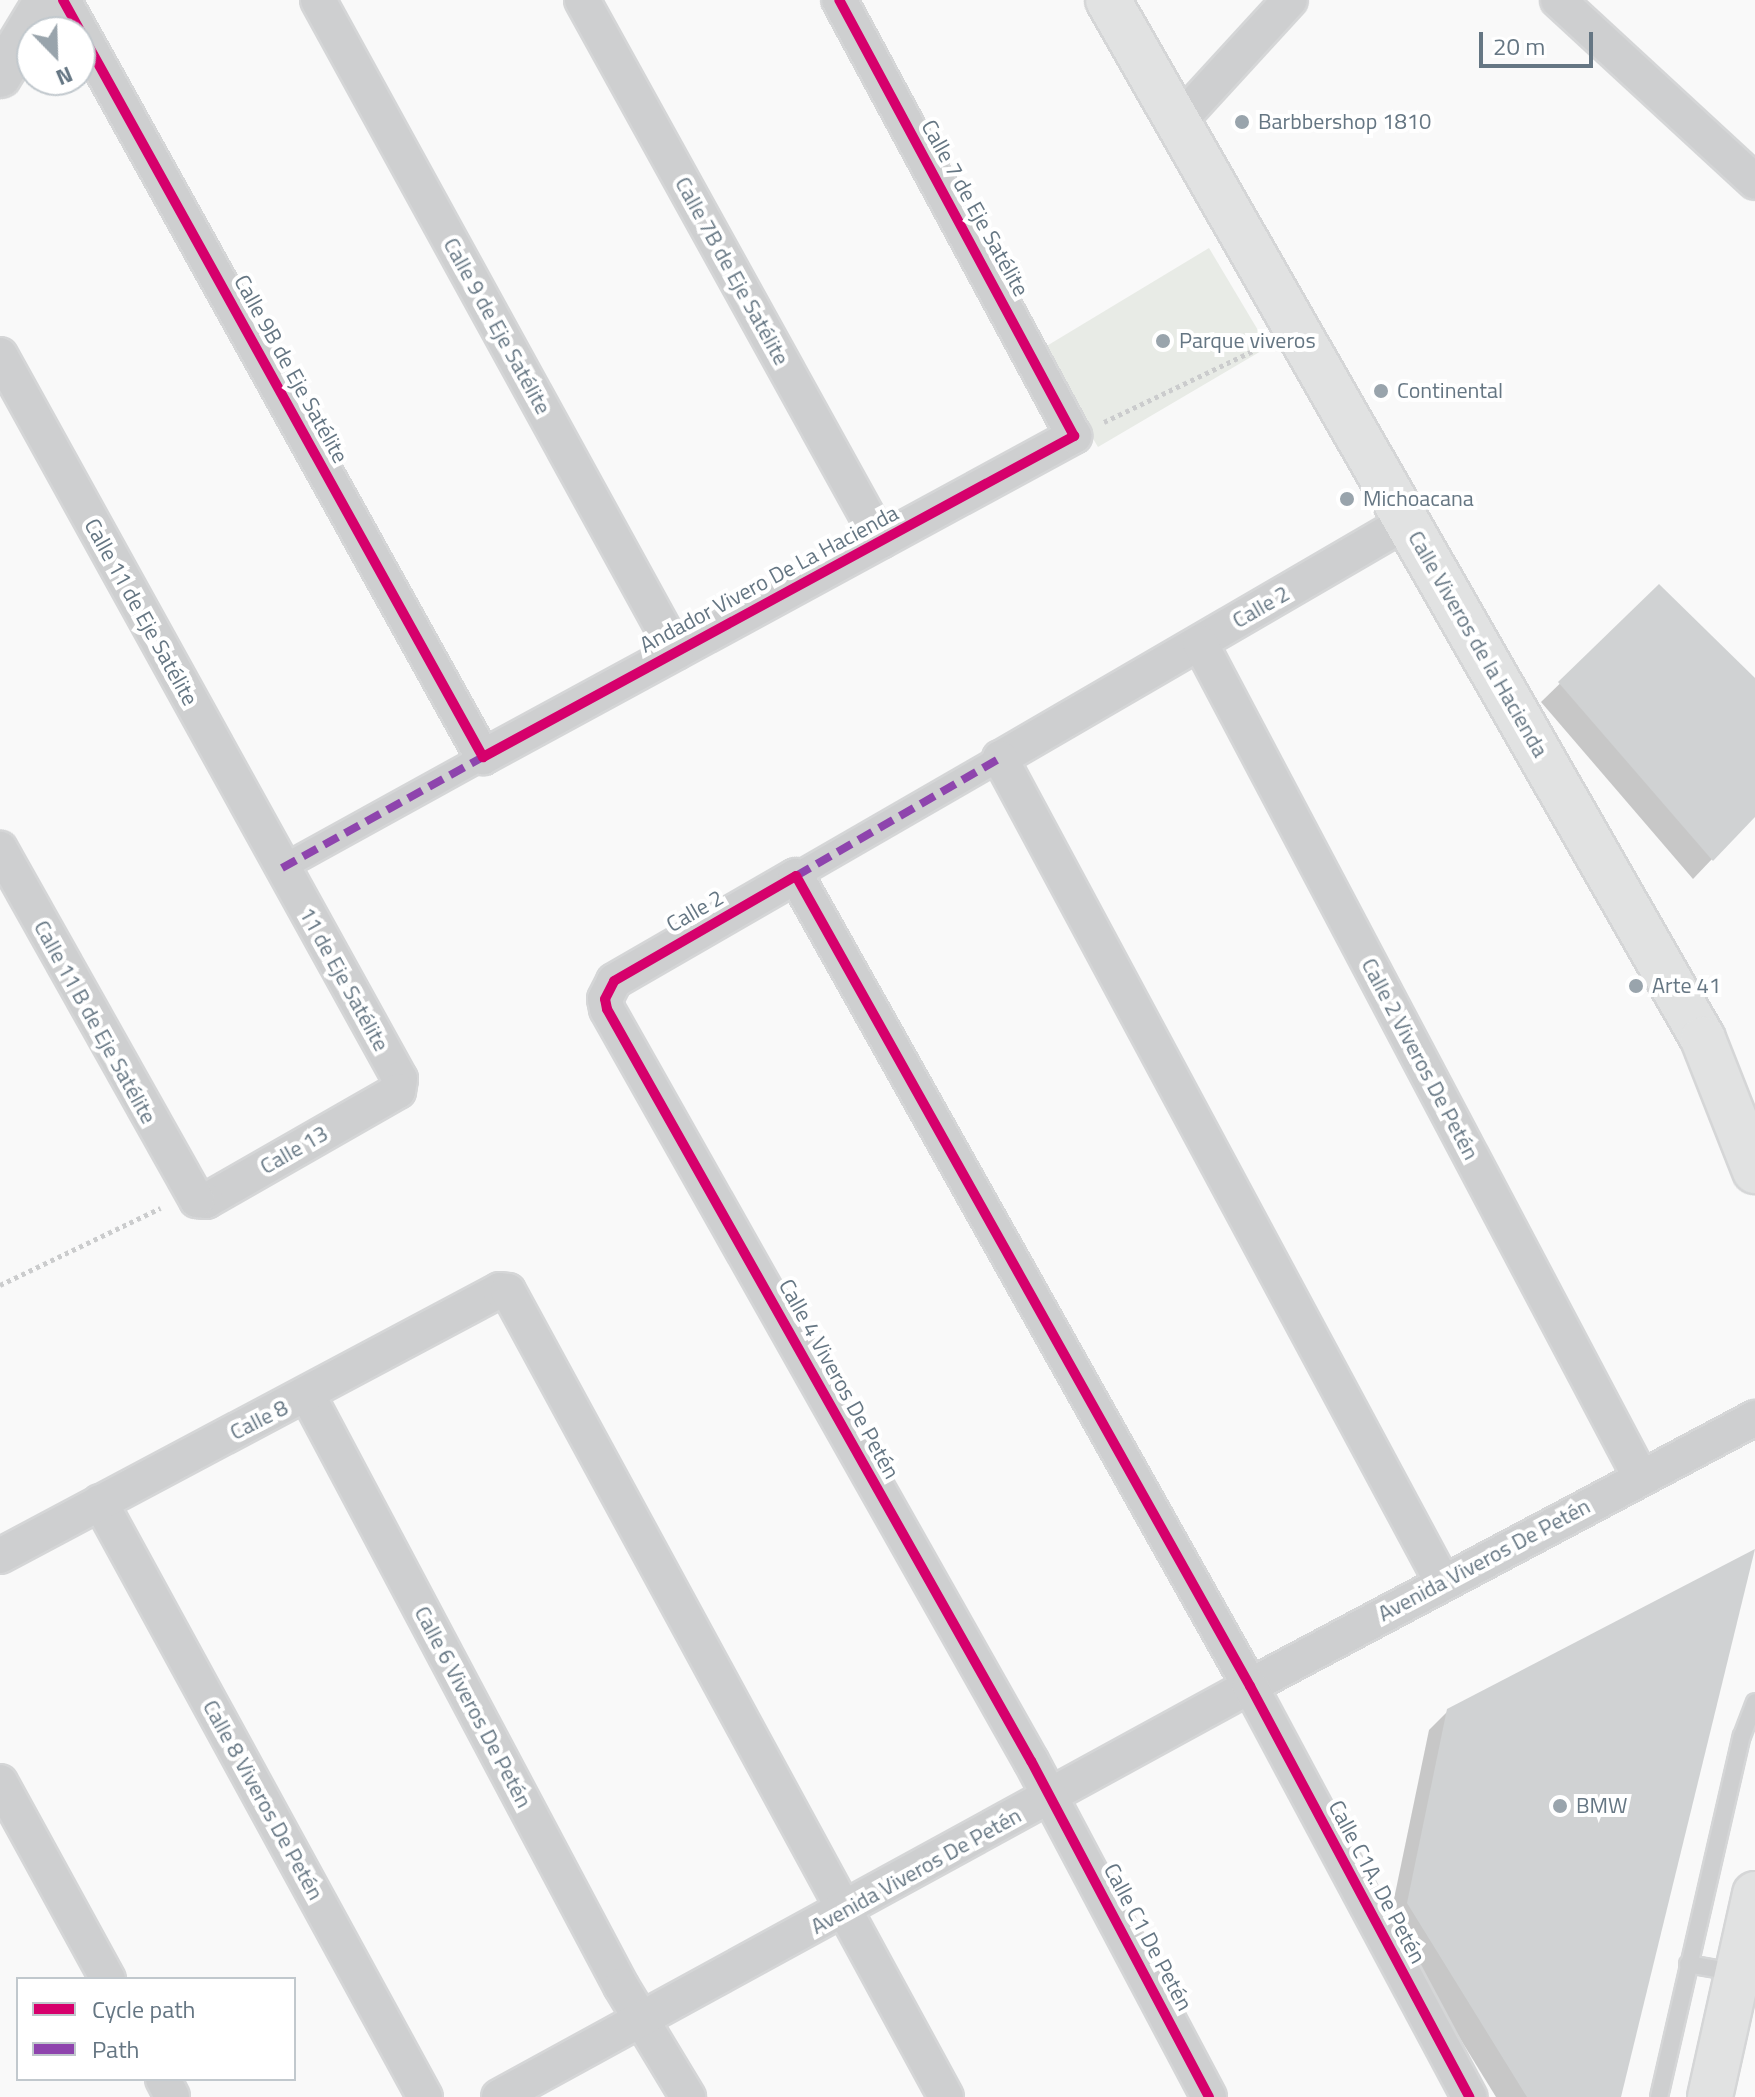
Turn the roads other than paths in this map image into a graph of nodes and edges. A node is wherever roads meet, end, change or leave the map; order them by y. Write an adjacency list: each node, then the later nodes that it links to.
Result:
1 (46, 0): 9 (street)
2 (63, 0): 18 (street, Calle 9B de Eje Satélite)
3 (318, 0): 17 (street, Calle 9 de Eje Satélite)
4 (582, 0): 15 (street, Calle 7B de Eje Satélite)
5 (839, 0): 13 (street, Calle 7 de Eje Satélite)
6 (1108, 0): 10 (main road, Calle Viveros de la Hacienda)
7 (1290, 0): 10 (street)
8 (1558, 0): 11 (street)
9 (0, 76)
10 (1179, 121): 14 (main road, Calle Viveros de la Hacienda)
11 (1755, 182)
12 (0, 355): 21 (street, Calle 11 de Eje Satélite)
13 (1074, 436): 15 (street, Andador Vivero De La Hacienda)
14 (1408, 521): 16 (street, Calle 2); 24 (main road, Calle Viveros de la Hacienda)
15 (881, 541): 17 (street, Andador Vivero De La Hacienda)
16 (1200, 643): 19 (street, Calle 2); 31 (street, Calle 2 Viveros De Petén)
17 (676, 652): 18 (street, Andador Vivero De La Hacienda)
18 (483, 757): 21 (street, Andador Vivero De La Hacienda)
19 (1000, 758): 22 (street, Calle 2); 34 (street)
20 (0, 849): 28 (street, Calle 11 B de Eje Satélite)
21 (282, 868): 26 (street, 11 de Eje Satélite)
22 (796, 876): 23 (street, Calle 2); 35 (street)
23 (614, 981): 38 (street, Calle 4 Viveros De Petén)
24 (1703, 1039): 25 (main road, Calle Viveros de la Hacienda); 27 (main road, Calle Viveros de la Hacienda)
25 (1755, 1076)
26 (398, 1091): 28 (street, Calle 13)
27 (1751, 1145)
28 (190, 1194)
29 (307, 1394): 32 (street, Calle 8); 40 (street, Calle 8); 44 (street, Calle 6 Viveros De Petén)
30 (1755, 1418): 31 (street, Avenida Viveros De Petén)
31 (1640, 1476): 34 (street, Avenida Viveros De Petén)
32 (100, 1502): 33 (street, Calle 8); 45 (street, Calle 8 Viveros De Petén)
33 (0, 1556)
34 (1443, 1583): 35 (street, Avenida Viveros De Petén)
35 (1250, 1686): 38 (street, Avenida Viveros De Petén); 50 (street, Calle C1A. De Petén)
36 (1755, 1702): 41 (lane)
37 (0, 1782): 43 (street)
38 (1050, 1797): 40 (street, Avenida Viveros De Petén); 49 (street, Calle C1 De Petén)
39 (1755, 1894): 42 (main road)
40 (846, 1911): 44 (street, Avenida Viveros De Petén); 48 (street)
41 (1688, 1964): 42 (lane); 51 (lane)
42 (1738, 1973): 52 (main road)
43 (107, 1977)
44 (642, 2018): 46 (street, Avenida Viveros De Petén); 47 (street, Calle 6 Viveros De Petén)
45 (425, 2097)
46 (499, 2097)
47 (688, 2097)
48 (946, 2097)
49 (1209, 2097)
50 (1469, 2097)
51 (1659, 2097)
52 (1710, 2097)

